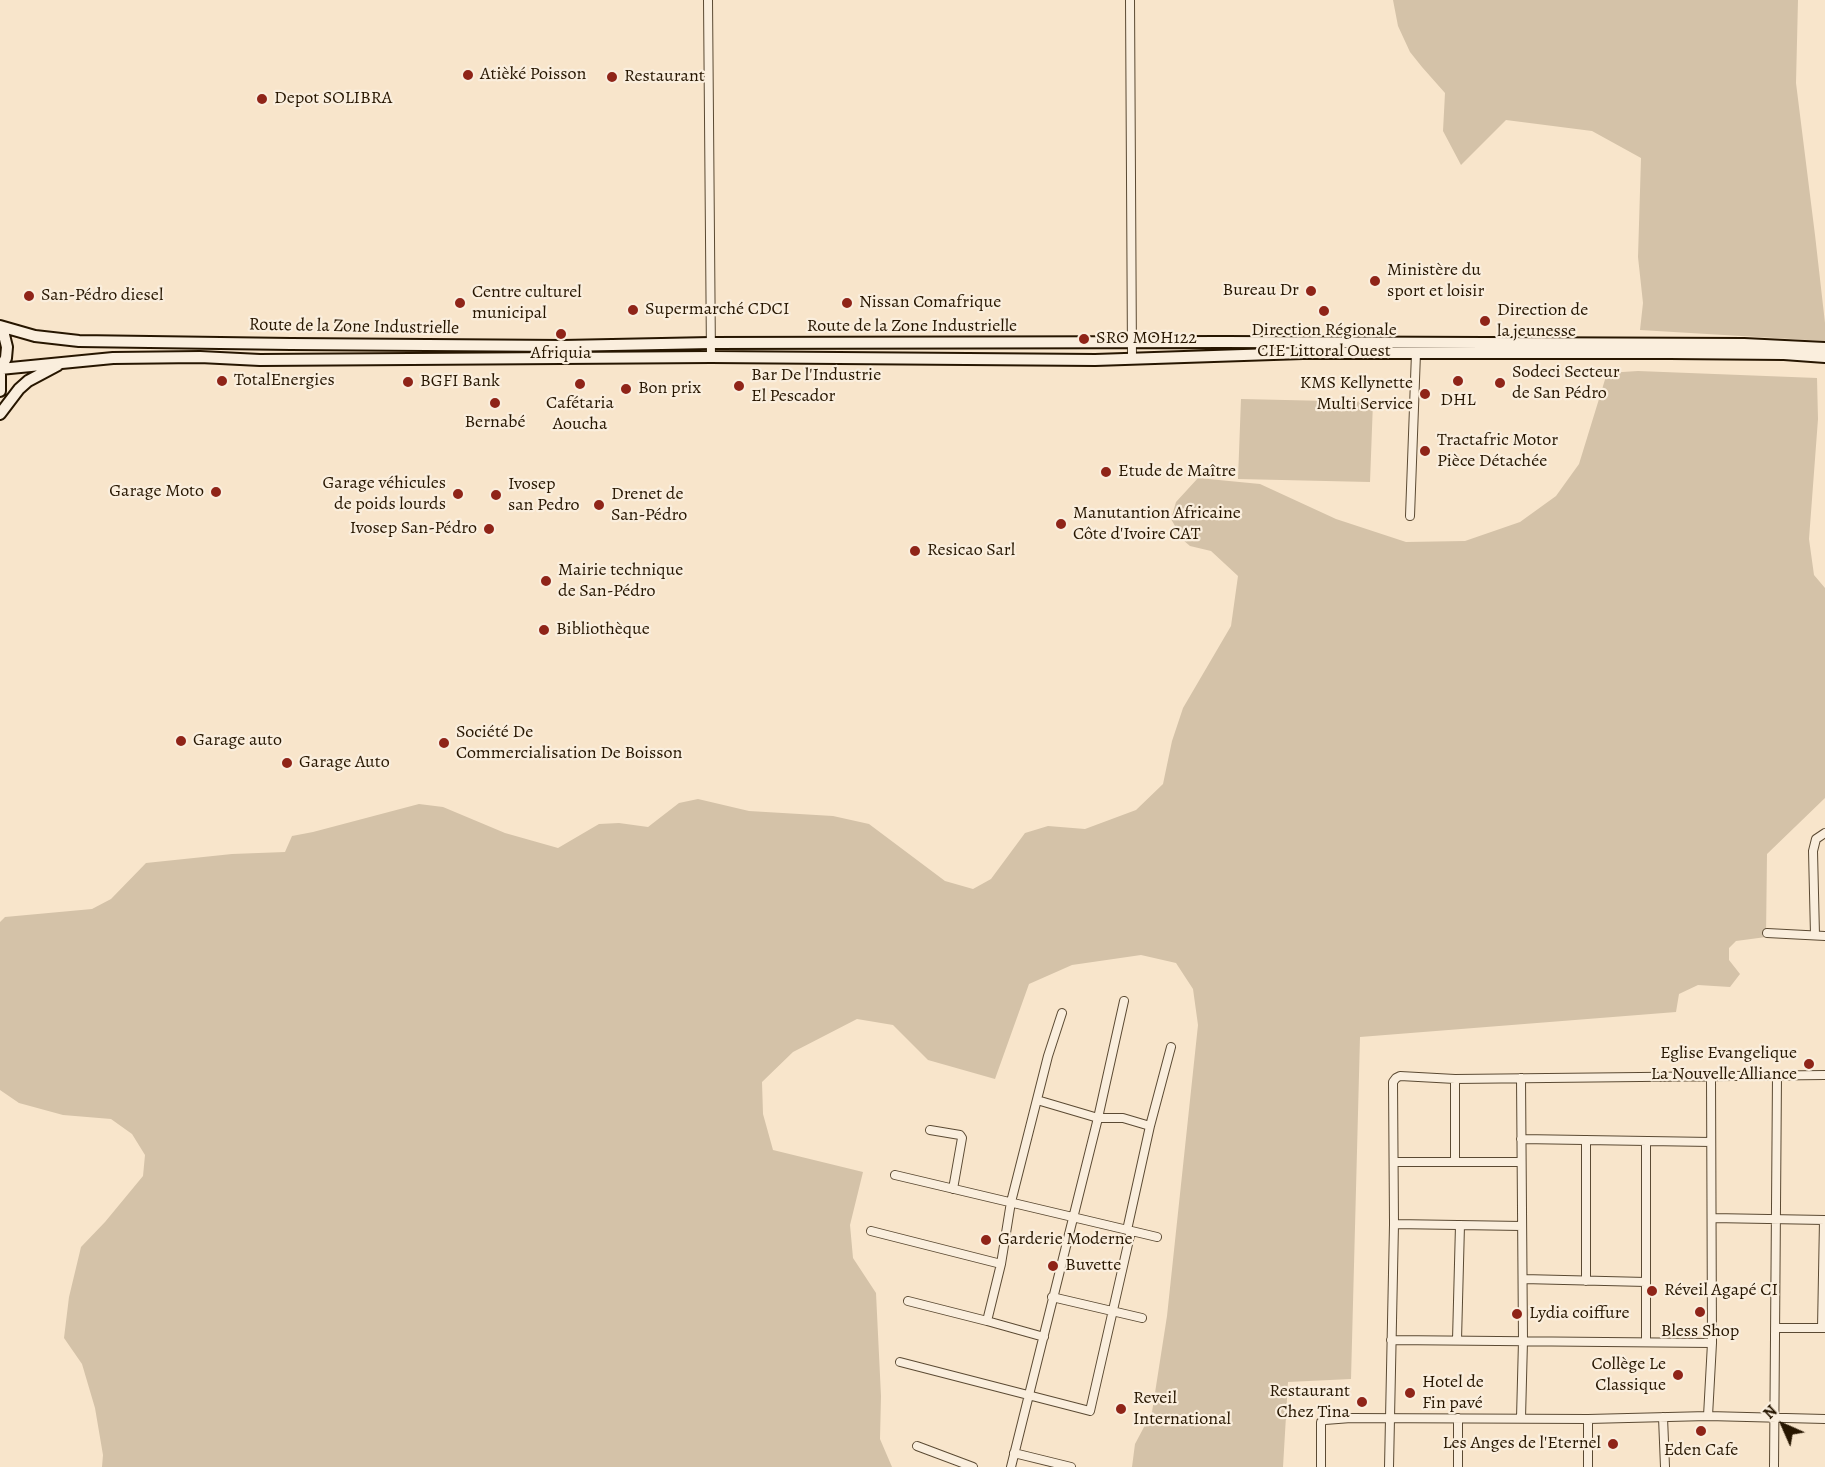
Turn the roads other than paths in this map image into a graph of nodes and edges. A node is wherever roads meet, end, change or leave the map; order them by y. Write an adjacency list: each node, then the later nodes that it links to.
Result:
1 (708, 0): 5 (street)
2 (1130, 0): 4 (street)
3 (0, 327): 5 (main road, Route de la Zone Industrielle); 12 (main road)
4 (1133, 342): 5 (main road, Route de la Zone Industrielle); 6 (main road, Route de la Zone Industrielle); 10 (street)
5 (711, 343): 8 (street)
6 (1825, 348)
7 (1416, 353): 9 (main road, Route de la Zone Industrielle); 10 (main road, Route de la Zone Industrielle); 15 (street)
8 (711, 357): 10 (main road, Route de la Zone Industrielle); 11 (main road, Route de la Zone Industrielle)
9 (1825, 357)
10 (1132, 358)
11 (65, 362): 12 (main road, Route de la Zone Industrielle); 14 (main road)
12 (0, 369): 13 (main road)
13 (0, 391)
14 (0, 414)
15 (1410, 516)
16 (1825, 833): 18 (street)
17 (1767, 933): 18 (street)
18 (1815, 935): 19 (street)
19 (1825, 936)
20 (1124, 1001): 29 (street)
21 (1062, 1013): 28 (street)
22 (1171, 1047): 30 (street)
23 (1825, 1075): 25 (street)
24 (1711, 1076): 25 (street); 26 (street); 35 (street)
25 (1777, 1076): 44 (street)
26 (1521, 1078): 27 (street); 32 (street)
27 (1455, 1079): 36 (street); 37 (street)
28 (1037, 1101): 29 (street); 41 (street)
29 (1098, 1118): 30 (street); 42 (street)
30 (1150, 1126): 49 (street)
31 (930, 1130): 40 (street)
32 (1521, 1139): 33 (street); 38 (street)
33 (1586, 1140): 34 (street); 54 (street)
34 (1646, 1141): 35 (street); 55 (street)
35 (1711, 1142): 43 (street)
36 (1394, 1162): 37 (street); 46 (street)
37 (1455, 1162): 38 (street)
38 (1521, 1162): 48 (street)
39 (895, 1175): 40 (street)
40 (953, 1189): 41 (street)
41 (1011, 1202): 42 (street); 52 (street)
42 (1074, 1217): 49 (street); 56 (street)
43 (1712, 1218): 44 (street); 68 (street)
44 (1777, 1219): 45 (street); 61 (street)
45 (1824, 1220): 62 (street)
46 (1394, 1224): 47 (street); 64 (street)
47 (1460, 1225): 48 (street); 65 (street)
48 (1522, 1226): 53 (street)
49 (1129, 1230): 51 (street); 58 (street)
50 (871, 1232): 52 (street)
51 (1157, 1237)
52 (1001, 1264): 60 (street)
53 (1522, 1279): 54 (street); 66 (street)
54 (1586, 1281): 55 (street)
55 (1646, 1282): 67 (street)
56 (1052, 1297): 58 (street); 63 (street)
57 (908, 1301): 60 (street)
58 (1113, 1310): 59 (street); 70 (street)
59 (1142, 1318)
60 (987, 1321): 63 (street)
61 (1775, 1328): 62 (street); 77 (street)
62 (1824, 1328)
63 (1044, 1337): 70 (street)
64 (1391, 1340): 65 (street); 73 (street)
65 (1457, 1340): 66 (street)
66 (1523, 1341): 67 (street); 75 (street)
67 (1646, 1342): 68 (street)
68 (1712, 1343): 71 (street)
69 (900, 1362): 70 (street)
70 (1028, 1395): 80 (street)
71 (1708, 1416): 72 (street); 77 (street)
72 (1663, 1417): 76 (street); 88 (street)
73 (1389, 1418): 74 (street); 84 (street); 85 (street)
74 (1458, 1418): 75 (street); 86 (street)
75 (1521, 1418): 76 (street)
76 (1588, 1419): 87 (street)
77 (1774, 1419): 78 (street); 89 (street)
78 (1825, 1419)
79 (917, 1446): 81 (street)
80 (1014, 1453): 82 (street); 83 (street)
81 (973, 1467)
82 (1011, 1467)
83 (1071, 1467)
84 (1321, 1467)
85 (1389, 1467)
86 (1458, 1467)
87 (1588, 1467)
88 (1665, 1467)
89 (1774, 1467)

